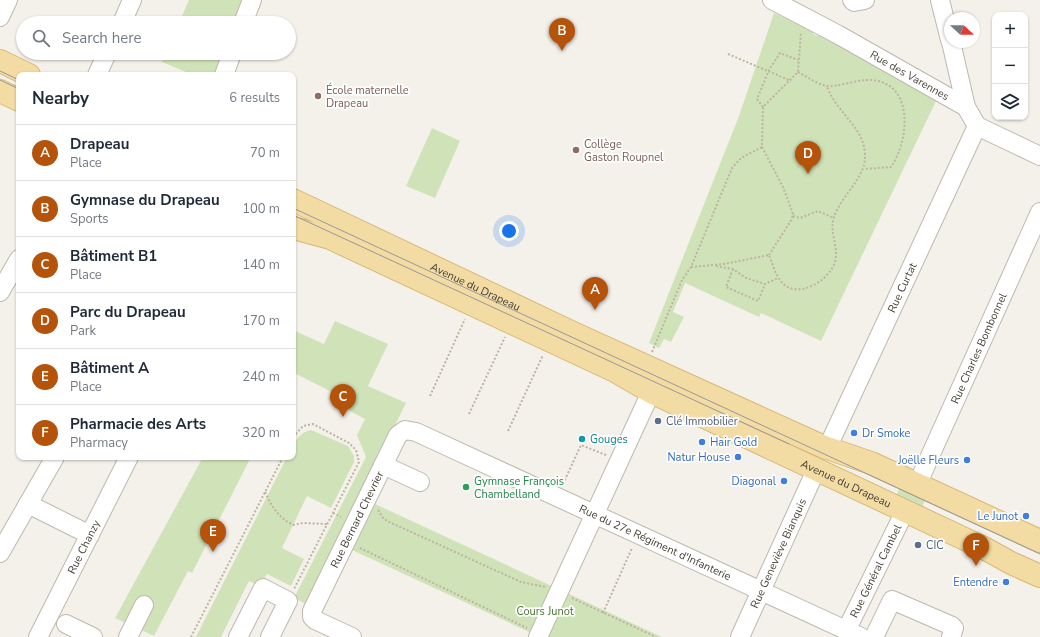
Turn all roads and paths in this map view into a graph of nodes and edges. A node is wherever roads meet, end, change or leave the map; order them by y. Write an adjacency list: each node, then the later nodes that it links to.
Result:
1 (8, 0): 11 (street)
2 (132, 0): 8 (street)
3 (252, 0): 9 (street)
4 (772, 0): 12 (street, Rue des Varennes)
5 (852, 0): 6 (street)
6 (865, 0)
7 (940, 0): 10 (street)
8 (125, 16)
9 (246, 16)
10 (944, 16)
11 (0, 17)
12 (804, 17): 17 (path); 29 (street, Rue des Varennes)
13 (952, 48): 29 (street)
14 (728, 54): 19 (path)
15 (104, 60): 21 (street)
16 (229, 60): 22 (street)
17 (798, 60): 19 (path); 23 (path)
18 (0, 61): 20 (main road)
19 (769, 70): 24 (path); 28 (path)
20 (23, 72)
21 (98, 72)
22 (225, 72)
23 (798, 72): 24 (path); 25 (path)
24 (791, 81): 28 (path)
25 (827, 86): 33 (path); 33 (path)
26 (0, 92): 27 (main road)
27 (16, 99)
28 (763, 107): 31 (path)
29 (966, 107): 30 (street)
30 (977, 126): 32 (street); 57 (street, Rue Curtat)
31 (762, 147): 36 (path); 42 (path)
32 (1040, 156)
33 (864, 169): 37 (path)
34 (296, 201): 50 (main road, Avenue du Drapeau)
35 (1040, 212): 65 (street, Rue Charles Bombonnel)
36 (793, 216): 37 (path); 39 (path)
37 (834, 218): 44 (path)
38 (296, 229): 51 (main road, Avenue du Drapeau)
39 (769, 254): 41 (path); 44 (path)
40 (16, 264): 46 (street)
41 (713, 266): 42 (path); 43 (path)
42 (691, 267): 50 (path)
43 (733, 269): 45 (path); 45 (path)
44 (778, 278): 45 (path)
45 (765, 284)
46 (0, 292)
47 (467, 314): 52 (path)
48 (507, 333): 53 (path)
49 (545, 351): 55 (path)
50 (652, 367): 51 (street); 57 (main road, Avenue du Drapeau)
51 (651, 392): 61 (street); 63 (main road, Avenue du Drapeau)
52 (430, 396)
53 (469, 414)
54 (405, 430): 62 (street, Rue Bernard Chevrier); 67 (street, Rue du 27e Régiment d'Infanterie)
55 (508, 431)
56 (296, 434): 72 (path)
57 (824, 447): 65 (main road, Avenue du Drapeau)
58 (53, 460): 69 (street)
59 (128, 460): 73 (street, Rue Chanzy)
60 (281, 460): 66 (path)
61 (619, 461): 67 (path); 71 (street)
62 (383, 466): 64 (street); 68 (street, Rue Bernard Chevrier)
63 (816, 470): 70 (main road, Avenue du Drapeau); 80 (street, Rue Geneviève Bianquis)
64 (420, 482)
65 (917, 485): 76 (main road, Avenue du Drapeau)
66 (265, 492): 72 (path); 91 (path)
67 (557, 497): 71 (street, Rue du 27e Régiment d'Infanterie)
68 (364, 503): 75 (street, Rue Bernard Chevrier); 79 (path)
69 (28, 504): 73 (street); 77 (street)
70 (905, 511): 78 (main road, Avenue du Drapeau); 85 (street, Rue Général Cambel)
71 (594, 515): 74 (street, Rue du 27e Régiment d'Infanterie); 79 (street)
72 (327, 524): 81 (path)
73 (90, 535): 88 (street, Rue Chanzy)
74 (639, 535): 80 (street, Rue du 27e Régiment d'Infanterie); 83 (path)
75 (346, 541): 86 (street, Rue Bernard Chevrier); 87 (path)
76 (1040, 541)
77 (0, 553)
78 (1040, 576)
79 (559, 592): 83 (path); 87 (street)
80 (761, 592): 85 (street, Rue du 27e Régiment d'Infanterie); 95 (street, Rue Geneviève Bianquis)
81 (288, 601): 92 (street); 93 (street)
82 (144, 604): 90 (street)
83 (603, 613): 94 (path)
84 (66, 624): 89 (street)
85 (853, 634)
86 (345, 635)
87 (538, 635)
88 (38, 637)
89 (93, 637)
90 (128, 637)
91 (191, 637)
92 (238, 637)
93 (270, 637)
94 (656, 637)
95 (740, 637)
96 (874, 637): 97 (street)
97 (951, 637)

